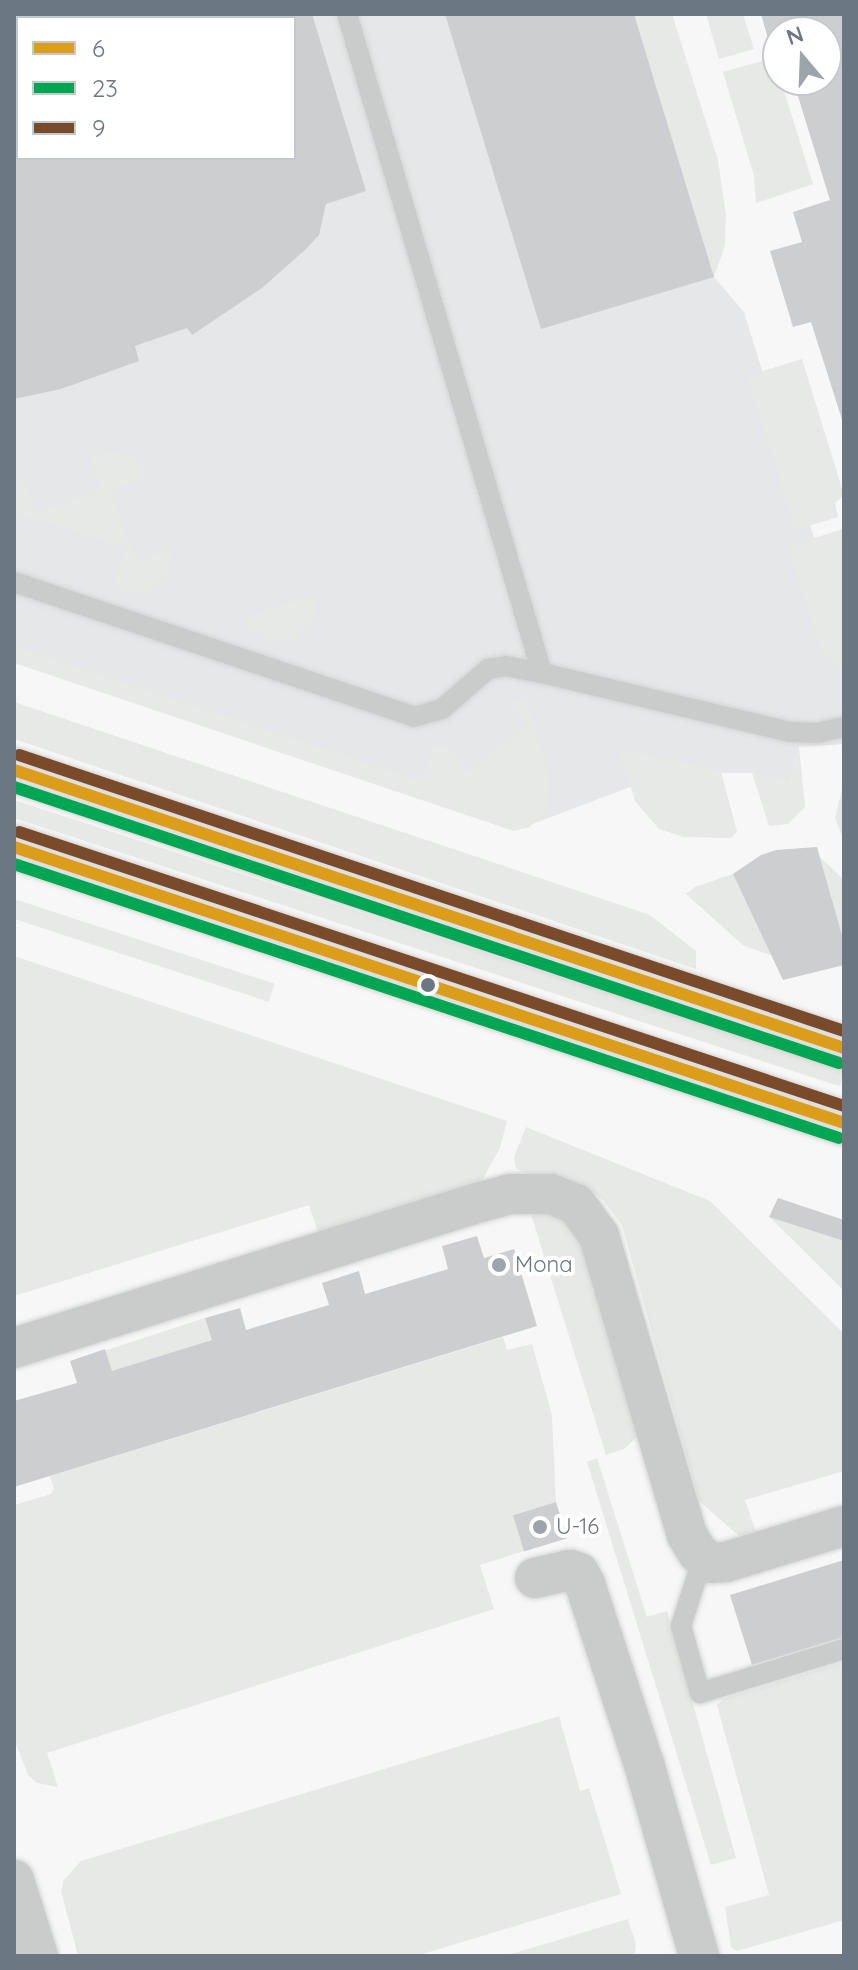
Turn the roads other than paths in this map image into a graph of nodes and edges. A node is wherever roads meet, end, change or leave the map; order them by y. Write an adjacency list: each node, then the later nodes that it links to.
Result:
1 (347, 14): 3 (lane)
2 (14, 582): 3 (lane)
3 (542, 673): 4 (lane)
4 (844, 727)
5 (14, 770): 7 (main road)
6 (14, 847): 8 (main road)
7 (844, 1048)
8 (844, 1123)
9 (14, 1348): 11 (street)
10 (844, 1526): 11 (street)
11 (703, 1557): 13 (lane)
12 (535, 1578): 16 (street)
13 (844, 1649)
14 (14, 1880): 15 (street)
15 (38, 1956)
16 (699, 1956)

